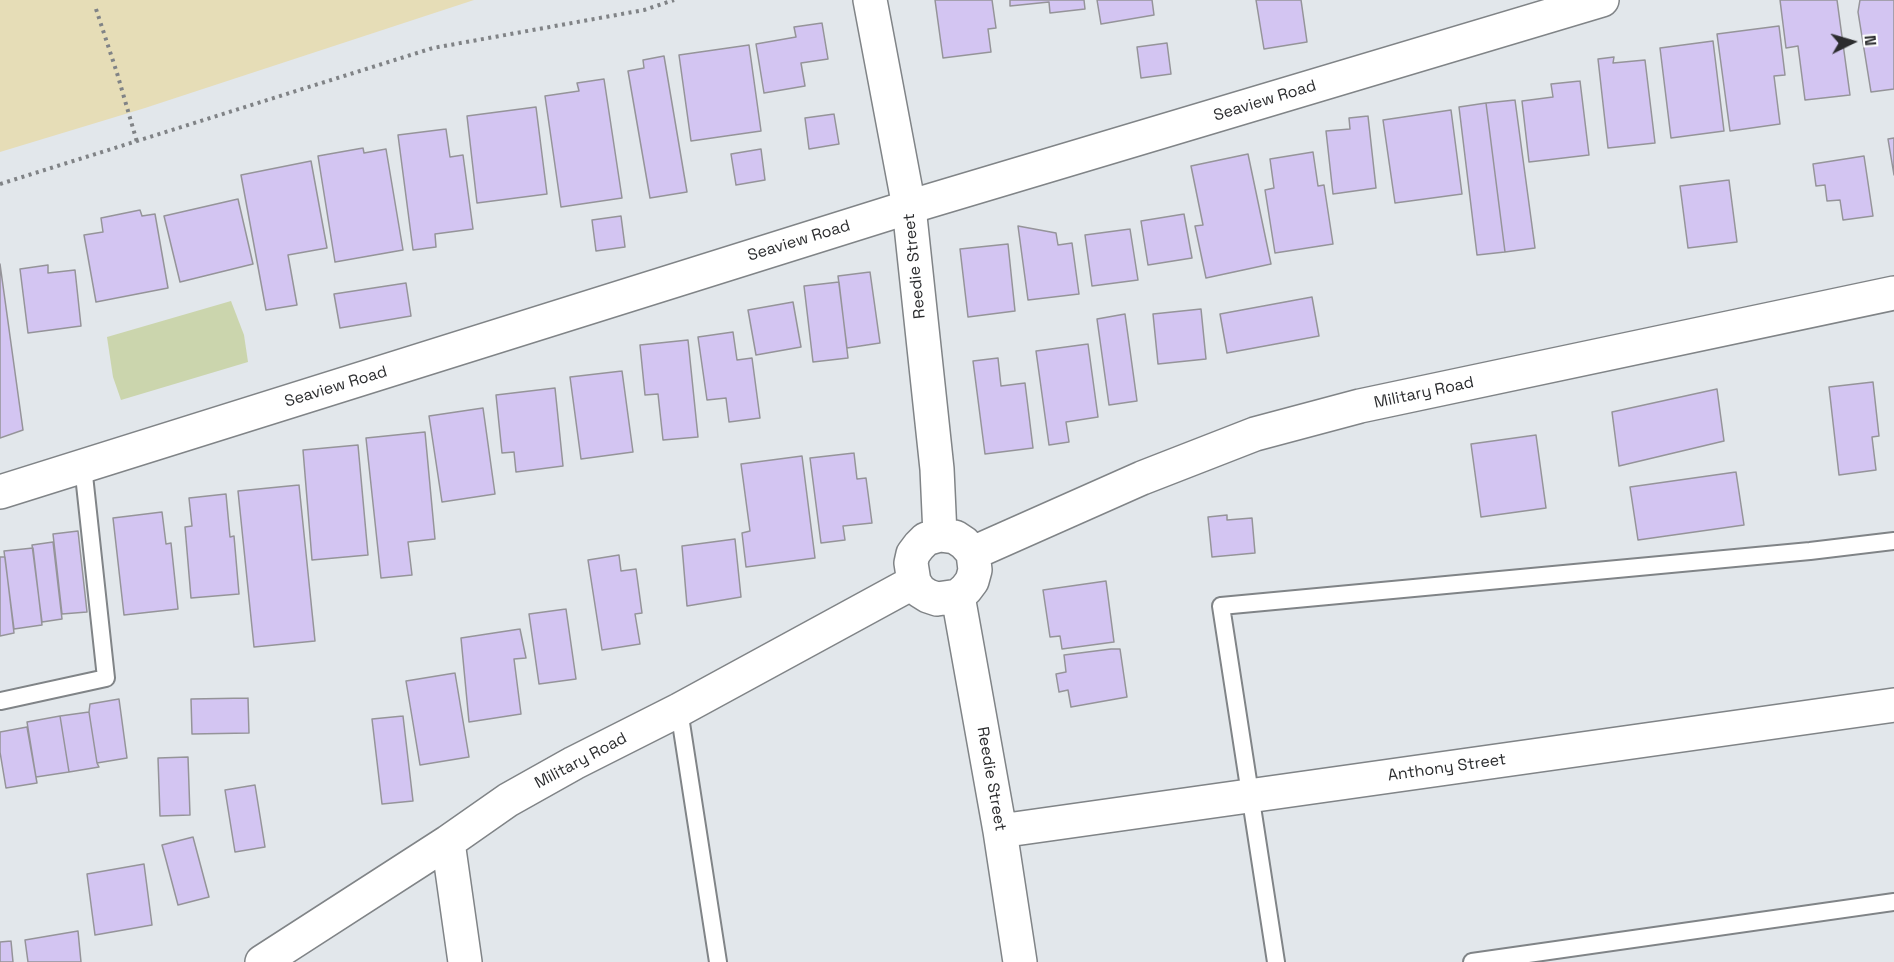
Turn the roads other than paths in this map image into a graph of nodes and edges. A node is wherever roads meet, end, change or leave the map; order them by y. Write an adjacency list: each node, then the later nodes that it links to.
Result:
1 (870, 0): 3 (street, Reedie Street)
2 (1602, 0): 3 (street, Seaview Road)
3 (909, 207): 5 (street, Seaview Road); 7 (street, Reedie Street)
4 (1894, 293): 9 (street, Military Road)
5 (83, 466): 6 (street, Seaview Road); 12 (lane)
6 (0, 492)
7 (940, 535): 9 (street); 10 (street)
8 (1894, 541): 15 (lane)
9 (973, 553): 11 (street)
10 (914, 582): 11 (street); 14 (street, Military Road)
11 (958, 596): 16 (street, Reedie Street)
12 (1, 701)
13 (1894, 705): 15 (street, Anthony Street)
14 (680, 710): 17 (street, Military Road); 21 (lane)
15 (1251, 796): 16 (street, Anthony Street); 23 (lane)
16 (1000, 831): 22 (street, Reedie Street)
17 (448, 842): 19 (street, Military Road); 20 (street)
18 (1894, 902): 24 (lane)
19 (262, 962)
20 (465, 962)
21 (718, 962)
22 (1020, 962)
23 (1276, 962)
24 (1472, 962)

